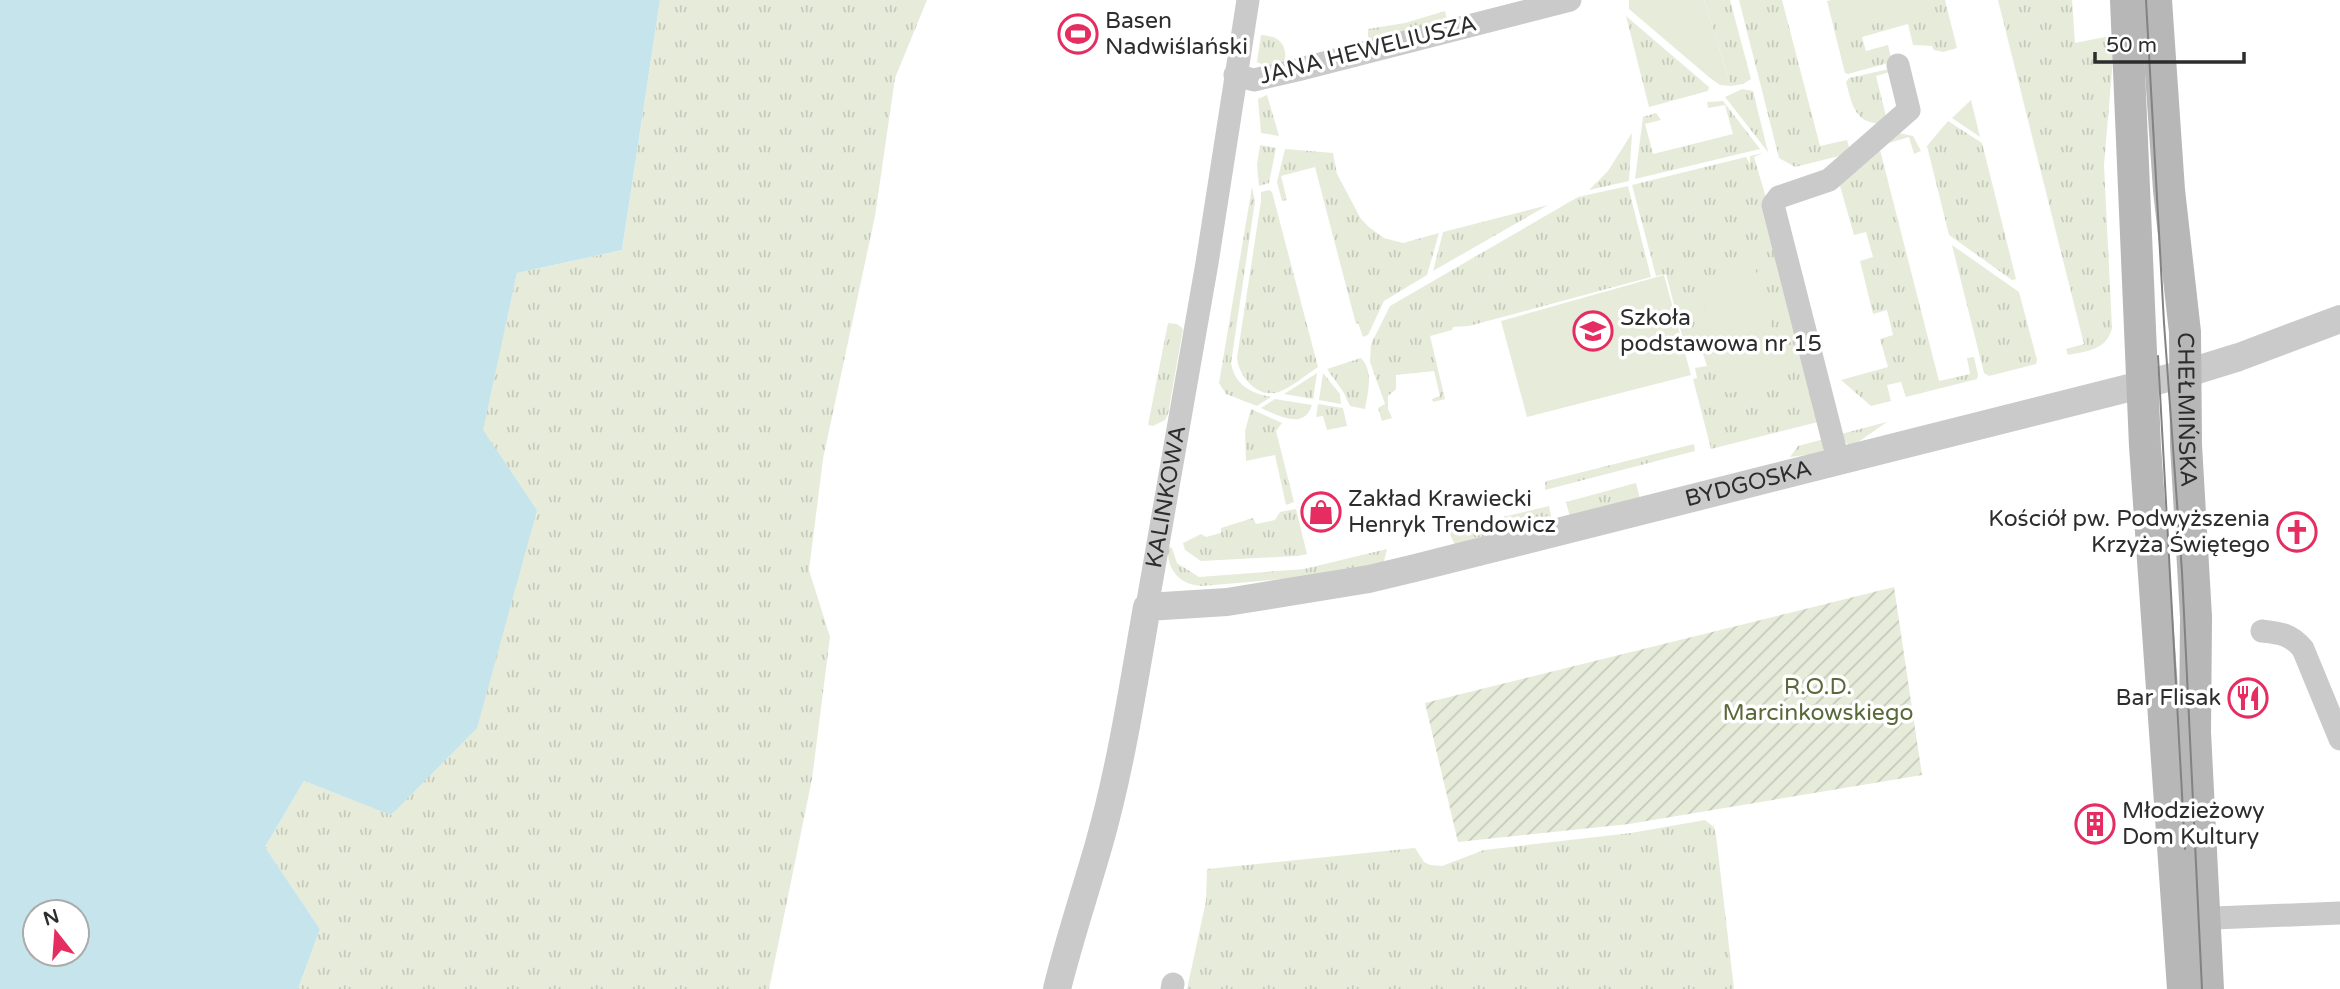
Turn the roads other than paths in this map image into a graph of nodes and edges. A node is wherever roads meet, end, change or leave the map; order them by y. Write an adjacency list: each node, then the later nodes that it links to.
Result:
1 (1248, 0): 7 (street, KALINKOWA)
2 (1570, 0): 5 (street, JANA HEWELIUSZA)
3 (2126, 0): 10 (main road, CHEŁMIŃSKA)
4 (2156, 0): 9 (main road, CHEŁMIŃSKA)
5 (1499, 8): 7 (street, JANA HEWELIUSZA)
6 (1898, 65): 11 (street)
7 (1235, 75): 12 (street, KALINKOWA)
8 (2340, 319): 9 (street, BYDGOSKA)
9 (2184, 374): 10 (street, BYDGOSKA); 16 (main road, CHEŁMIŃSKA)
10 (2144, 384): 11 (street, BYDGOSKA); 16 (main road, CHEŁMIŃSKA)
11 (1838, 460): 12 (street, BYDGOSKA)
12 (1147, 607): 17 (street, KALINKOWA)
13 (2262, 631): 14 (street)
14 (2340, 739)
15 (2340, 913): 16 (street)
16 (2192, 918): 18 (main road, CHEŁMIŃSKA); 19 (main road, CHEŁMIŃSKA)
17 (1057, 989)
18 (2183, 989)
19 (2208, 989)

